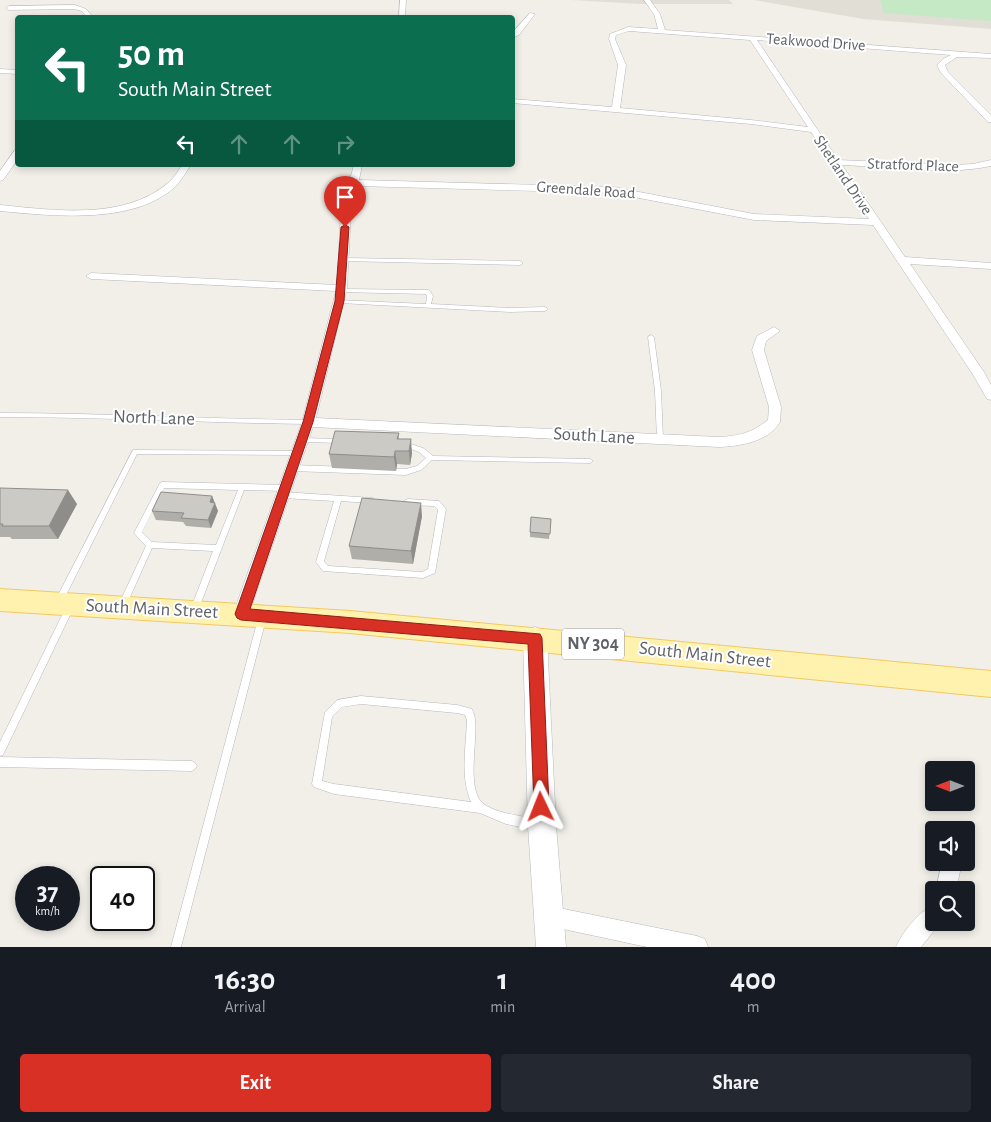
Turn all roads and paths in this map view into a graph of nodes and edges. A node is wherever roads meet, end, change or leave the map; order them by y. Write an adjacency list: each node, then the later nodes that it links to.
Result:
1 (16, 0): 5 (street)
2 (403, 0): 6 (street)
3 (647, 0): 7 (street)
4 (532, 14): 8 (street)
5 (88, 15)
6 (402, 15)
7 (662, 30): 9 (street, Teakwood Drive); 15 (street, Teakwood Drive)
8 (515, 35)
9 (751, 37): 10 (street, Teakwood Drive); 18 (street)
10 (970, 54): 11 (street); 16 (street)
11 (991, 56)
12 (0, 71): 13 (street)
13 (15, 72)
14 (515, 101): 15 (street, Shetland Drive)
15 (616, 110): 18 (street, Shetland Drive)
16 (988, 113): 17 (street)
17 (991, 120)
18 (812, 130): 20 (street, Shetland Drive)
19 (15, 156): 24 (street)
20 (835, 162): 21 (street, Stratford Place); 27 (street, Shetland Drive)
21 (991, 163)
22 (186, 167): 26 (street)
23 (357, 167): 25 (street)
24 (0, 178)
25 (353, 183): 27 (street, Greendale Road); 28 (street)
26 (0, 208)
27 (876, 222): 29 (street, Shetland Drive)
28 (344, 260): 30 (lane); 33 (street)
29 (900, 260): 31 (street); 38 (street, Shetland Drive)
30 (520, 263)
31 (991, 266)
32 (91, 276): 33 (street)
33 (341, 293): 34 (lane); 34 (lane); 40 (street)
34 (428, 306): 35 (lane)
35 (545, 309)
36 (774, 331): 41 (street, South Lane)
37 (652, 337): 41 (lane)
38 (991, 396)
39 (0, 415): 40 (lane, North Lane)
40 (308, 422): 41 (street, South Lane); 42 (street)
41 (660, 439)
42 (302, 440): 43 (lane); 45 (street)
43 (351, 442)
44 (400, 444): 46 (lane)
45 (297, 453): 48 (street); 57 (lane)
46 (431, 458): 47 (lane); 48 (lane)
47 (590, 462)
48 (292, 468): 50 (street)
49 (242, 487): 50 (lane); 54 (lane); 55 (lane)
50 (284, 491): 51 (lane); 60 (street)
51 (338, 498): 52 (lane); 53 (lane)
52 (377, 500)
53 (397, 501)
54 (150, 545): 55 (lane); 58 (lane)
55 (218, 548): 59 (lane)
56 (0, 600): 57 (main road, South Main Street / NY 304)
57 (65, 603): 58 (main road, South Main Street / NY 304); 63 (lane)
58 (122, 607): 59 (main road, South Main Street / NY 304)
59 (194, 611): 60 (main road, South Main Street / NY 304)
60 (252, 615): 61 (main road, South Main Street / NY 304); 70 (lane)
61 (535, 638): 62 (main road, South Main Street / NY 304); 67 (street)
62 (991, 684)
63 (0, 752)
64 (0, 762): 65 (lane)
65 (192, 766)
66 (480, 808): 66 (lane); 67 (lane)
67 (542, 826): 68 (street)
68 (549, 916): 71 (street); 72 (street)
69 (925, 926): 73 (street)
70 (176, 947)
71 (550, 947)
72 (697, 947)
73 (907, 947)

